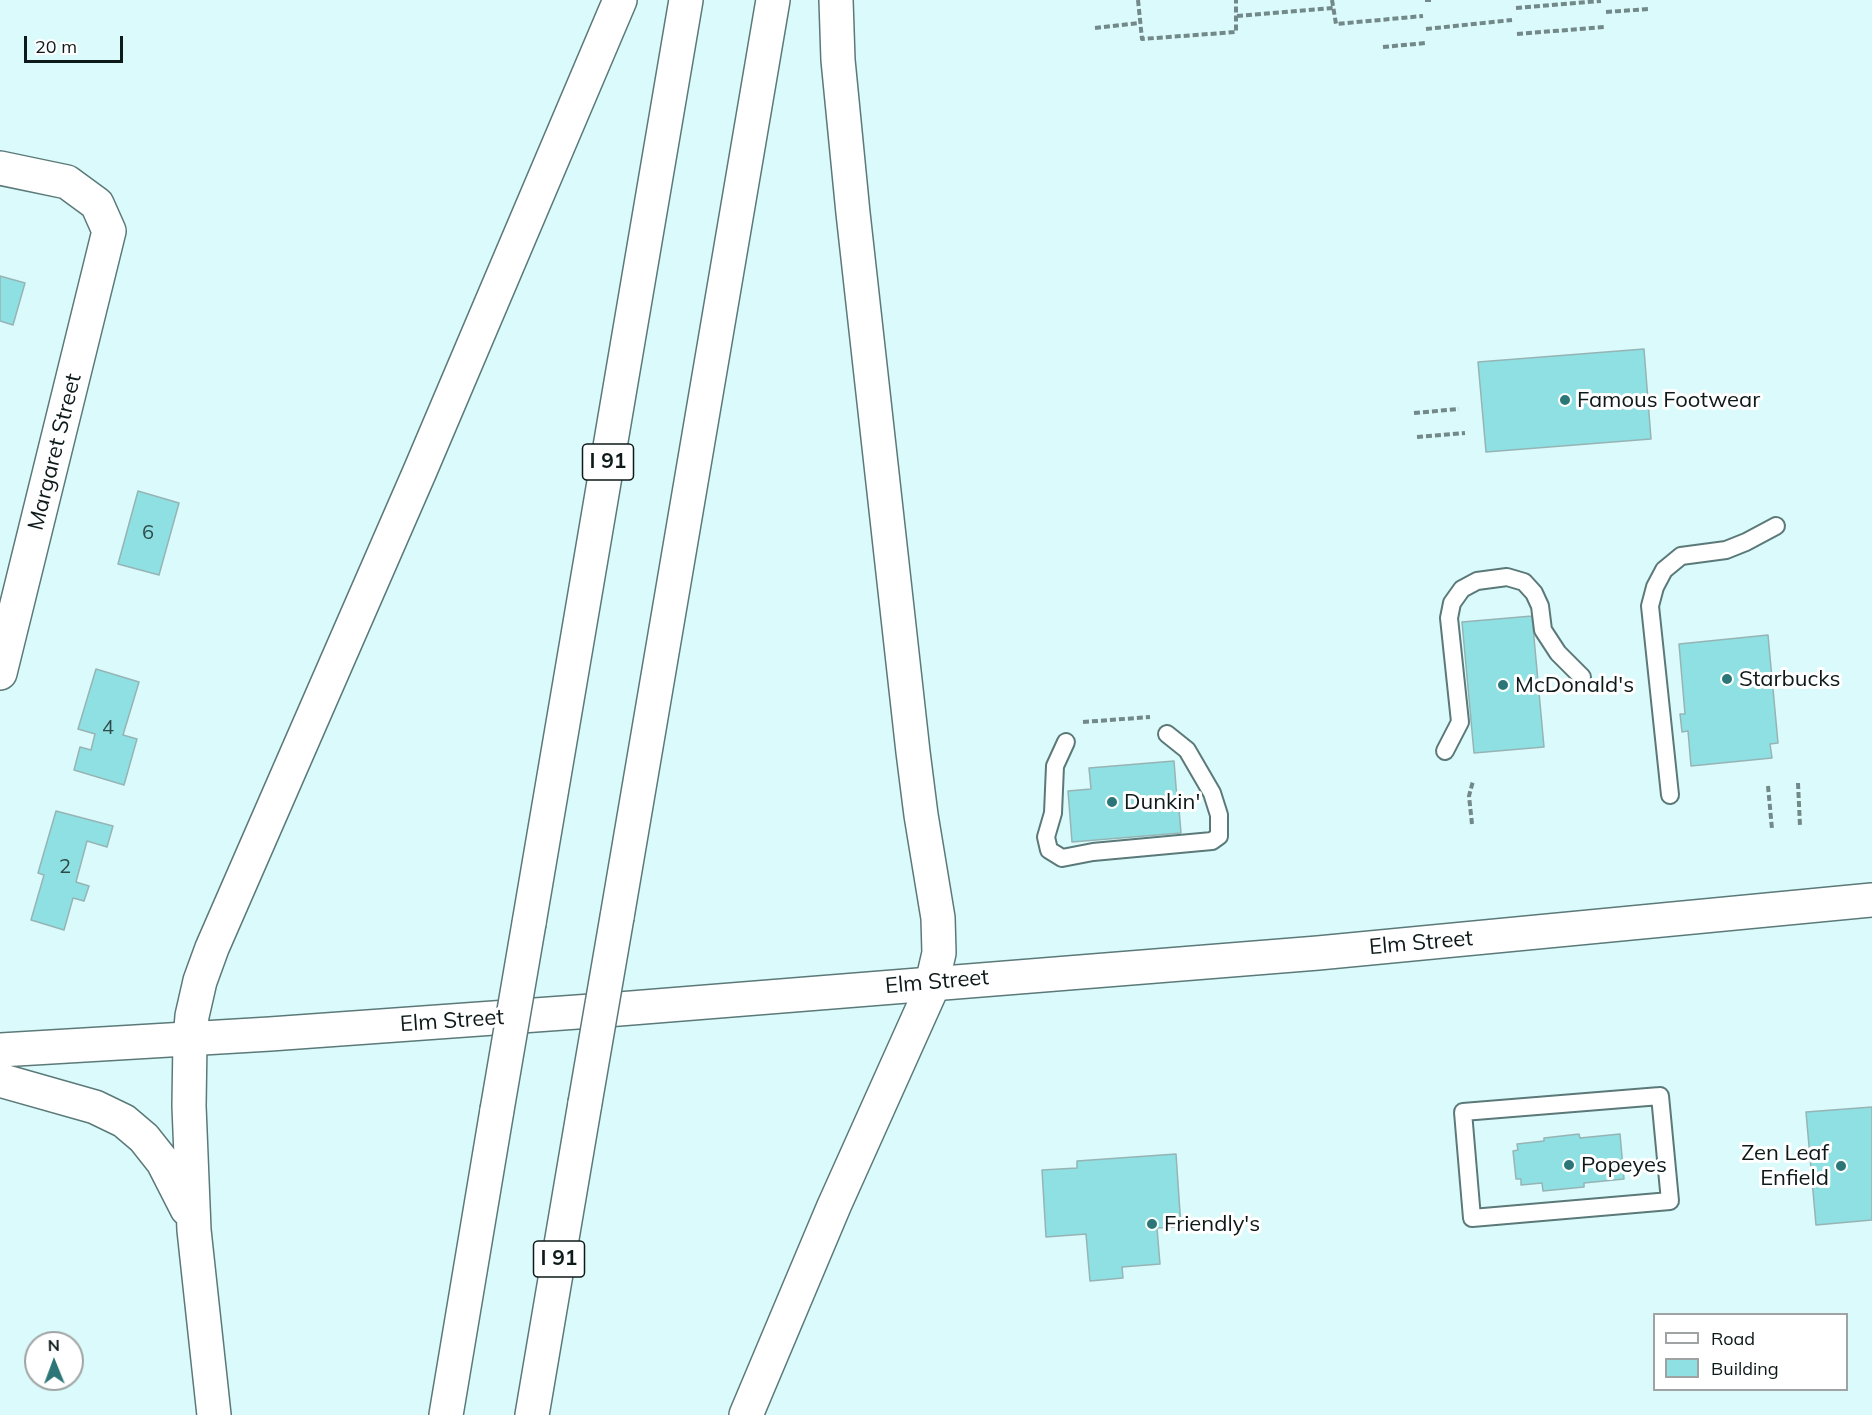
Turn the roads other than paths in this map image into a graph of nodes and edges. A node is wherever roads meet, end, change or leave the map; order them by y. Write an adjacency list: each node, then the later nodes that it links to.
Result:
1 (620, 0): 15 (main road)
2 (686, 0): 21 (main road, I 91, bridge)
3 (773, 0): 22 (main road, I 91, bridge)
4 (836, 0): 14 (main road)
5 (0, 168): 7 (main road, Margaret Street)
6 (1776, 526): 12 (lane)
7 (0, 673)
8 (1582, 677): 11 (lane)
9 (1167, 734): 10 (lane)
10 (1065, 742)
11 (1445, 751)
12 (1670, 795)
13 (1872, 900): 14 (main road, Elm Street)
14 (933, 982): 15 (main road, Elm Street); 23 (main road)
15 (190, 1040): 16 (main road, Elm Street); 19 (main road)
16 (0, 1050)
17 (0, 1080): 19 (main road)
18 (1670, 1201): 18 (lane)
19 (194, 1230): 20 (main road)
20 (214, 1415)
21 (446, 1415)
22 (532, 1415)
23 (746, 1415)

